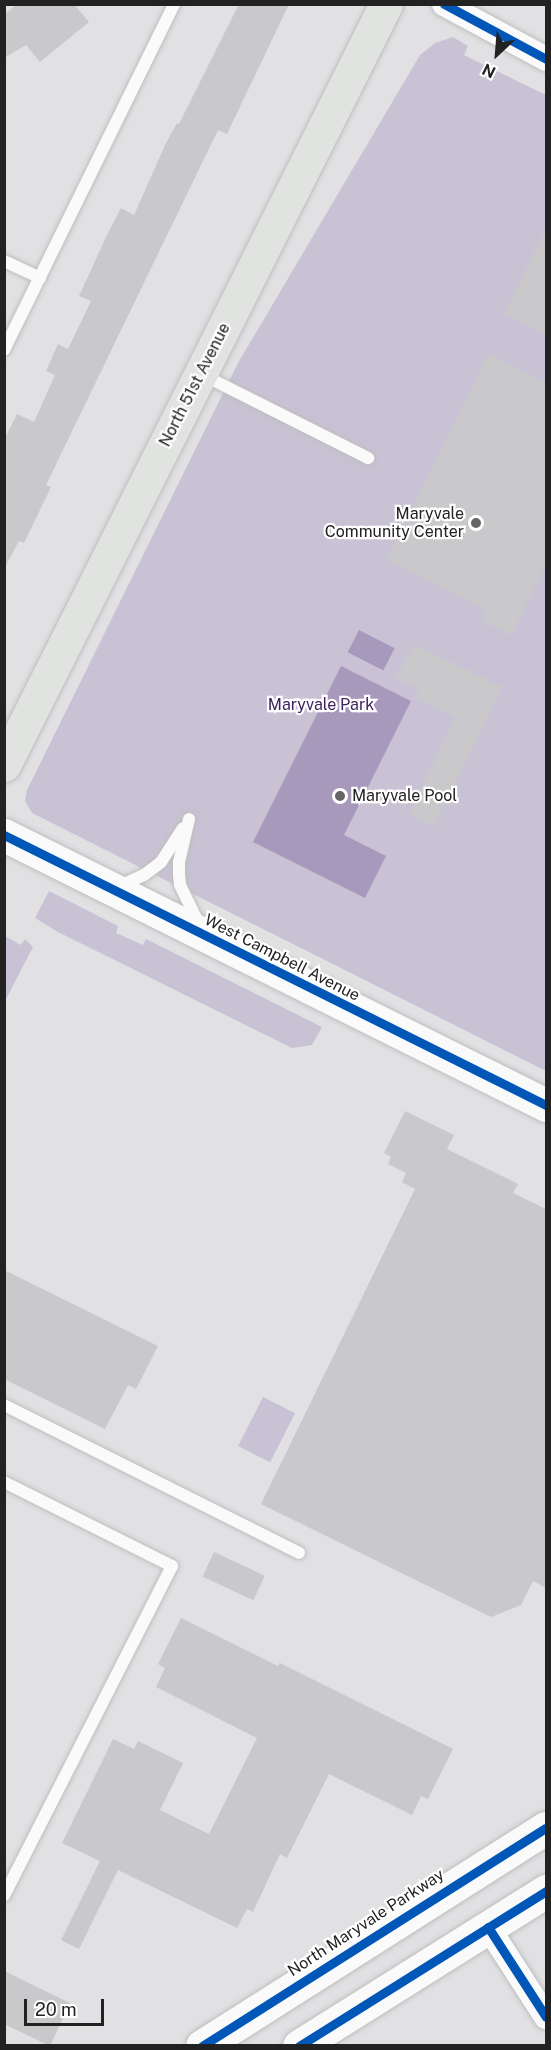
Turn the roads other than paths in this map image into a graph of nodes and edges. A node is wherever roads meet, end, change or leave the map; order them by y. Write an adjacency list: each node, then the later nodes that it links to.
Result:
1 (174, 4): 6 (lane)
2 (386, 4): 8 (main road, North 51st Avenue)
3 (444, 4): 4 (street)
4 (546, 59)
5 (4, 261): 6 (lane)
6 (40, 278): 7 (lane)
7 (4, 350)
8 (200, 374): 9 (lane); 10 (main road, North 51st Avenue)
9 (368, 458)
10 (4, 765)
11 (4, 835): 12 (street, West Campbell Avenue)
12 (113, 890): 13 (street, West Campbell Avenue); 13 (lane)
13 (208, 938): 14 (street, West Campbell Avenue)
14 (546, 1105)
15 (4, 1405): 17 (lane)
16 (4, 1482): 20 (lane)
17 (299, 1553)
18 (546, 1828): 23 (street, North Maryvale Parkway)
19 (546, 1891): 21 (street)
20 (4, 1896)
21 (488, 1927): 22 (street); 24 (street)
22 (546, 2017)
23 (202, 2046)
24 (298, 2046)

